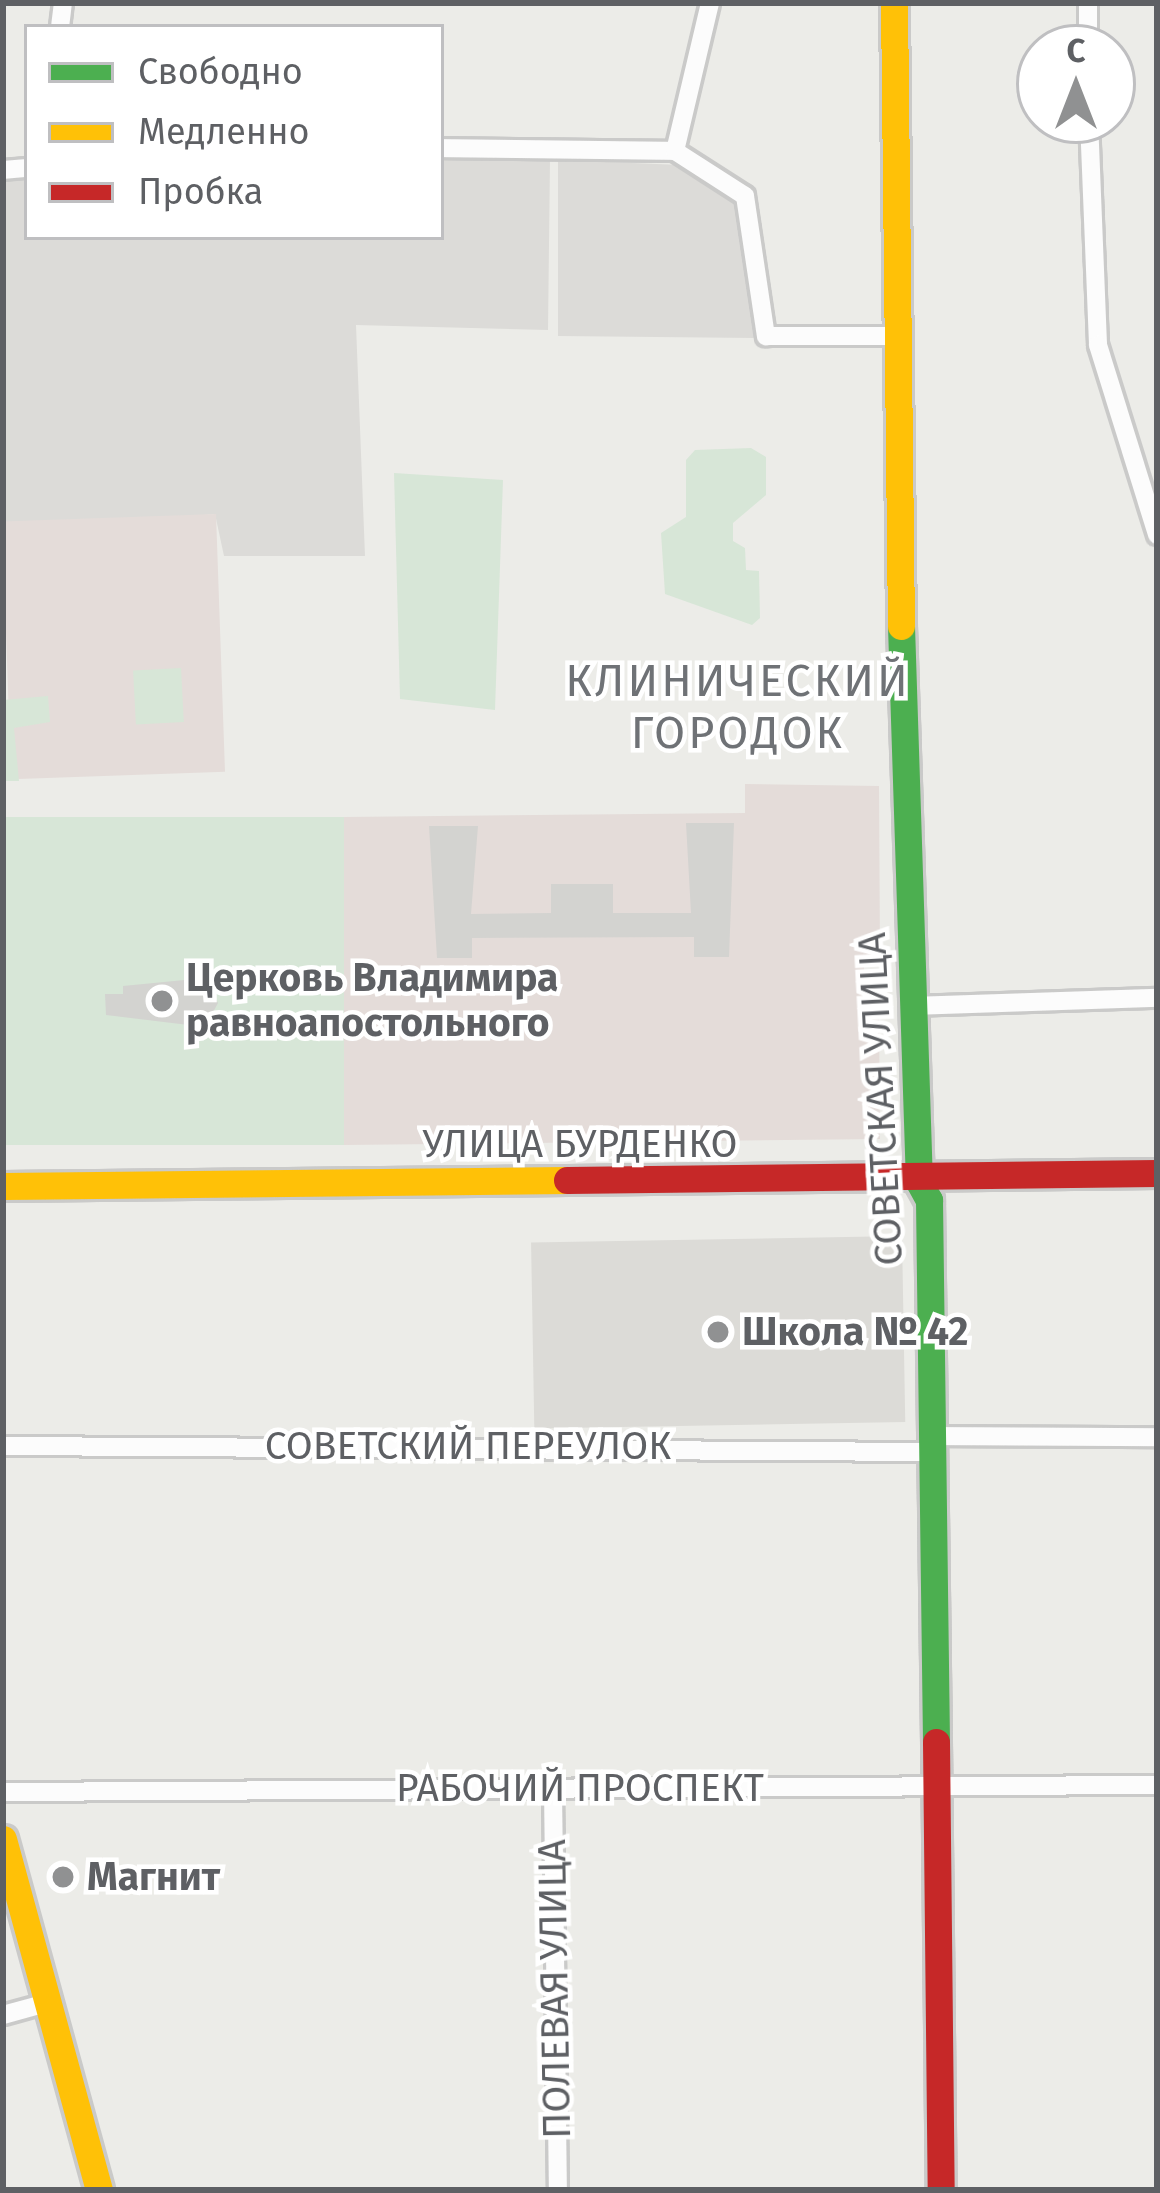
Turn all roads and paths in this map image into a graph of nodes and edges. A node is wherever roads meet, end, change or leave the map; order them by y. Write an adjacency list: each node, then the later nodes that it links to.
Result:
1 (710, 3): 5 (street)
2 (894, 3): 6 (main road, СОВЕТСКАЯ УЛИЦА)
3 (1090, 144): 7 (street)
4 (444, 148): 5 (street)
5 (675, 151): 6 (street)
6 (898, 335): 9 (main road, СОВЕТСКАЯ УЛИЦА)
7 (1157, 535)
8 (1157, 998): 9 (street)
9 (913, 1006): 12 (main road, СОВЕТСКАЯ УЛИЦА)
10 (1157, 1173): 12 (main road, УЛИЦА БУРДЕНКО)
11 (3, 1186): 12 (main road, УЛИЦА БУРДЕНКО)
12 (924, 1191): 13 (main road, УЛИЦА БУРДЕНКО); 14 (main road, УЛИЦА БУРДЕНКО); 16 (main road, СОВЕТСКАЯ УЛИЦА)
13 (1157, 1191)
14 (3, 1207)
15 (1157, 1437): 16 (street, СОВЕТСКИЙ ПЕРЕУЛОК)
16 (933, 1444): 17 (street, СОВЕТСКИЙ ПЕРЕУЛОК); 18 (main road, СОВЕТСКАЯ УЛИЦА)
17 (3, 1446)
18 (934, 1785): 19 (street, РАБОЧИЙ ПРОСПЕКТ); 20 (street, РАБОЧИЙ ПРОСПЕКТ); 27 (main road, СОВЕТСКАЯ УЛИЦА)
19 (1157, 1785)
20 (553, 1789): 21 (street, РАБОЧИЙ ПРОСПЕКТ); 26 (street, ПОЛЕВАЯ УЛИЦА)
21 (3, 1792)
22 (3, 1839): 23 (main road)
23 (43, 2004): 24 (street); 25 (main road)
24 (3, 2015)
25 (99, 2190)
26 (558, 2190)
27 (941, 2190)

